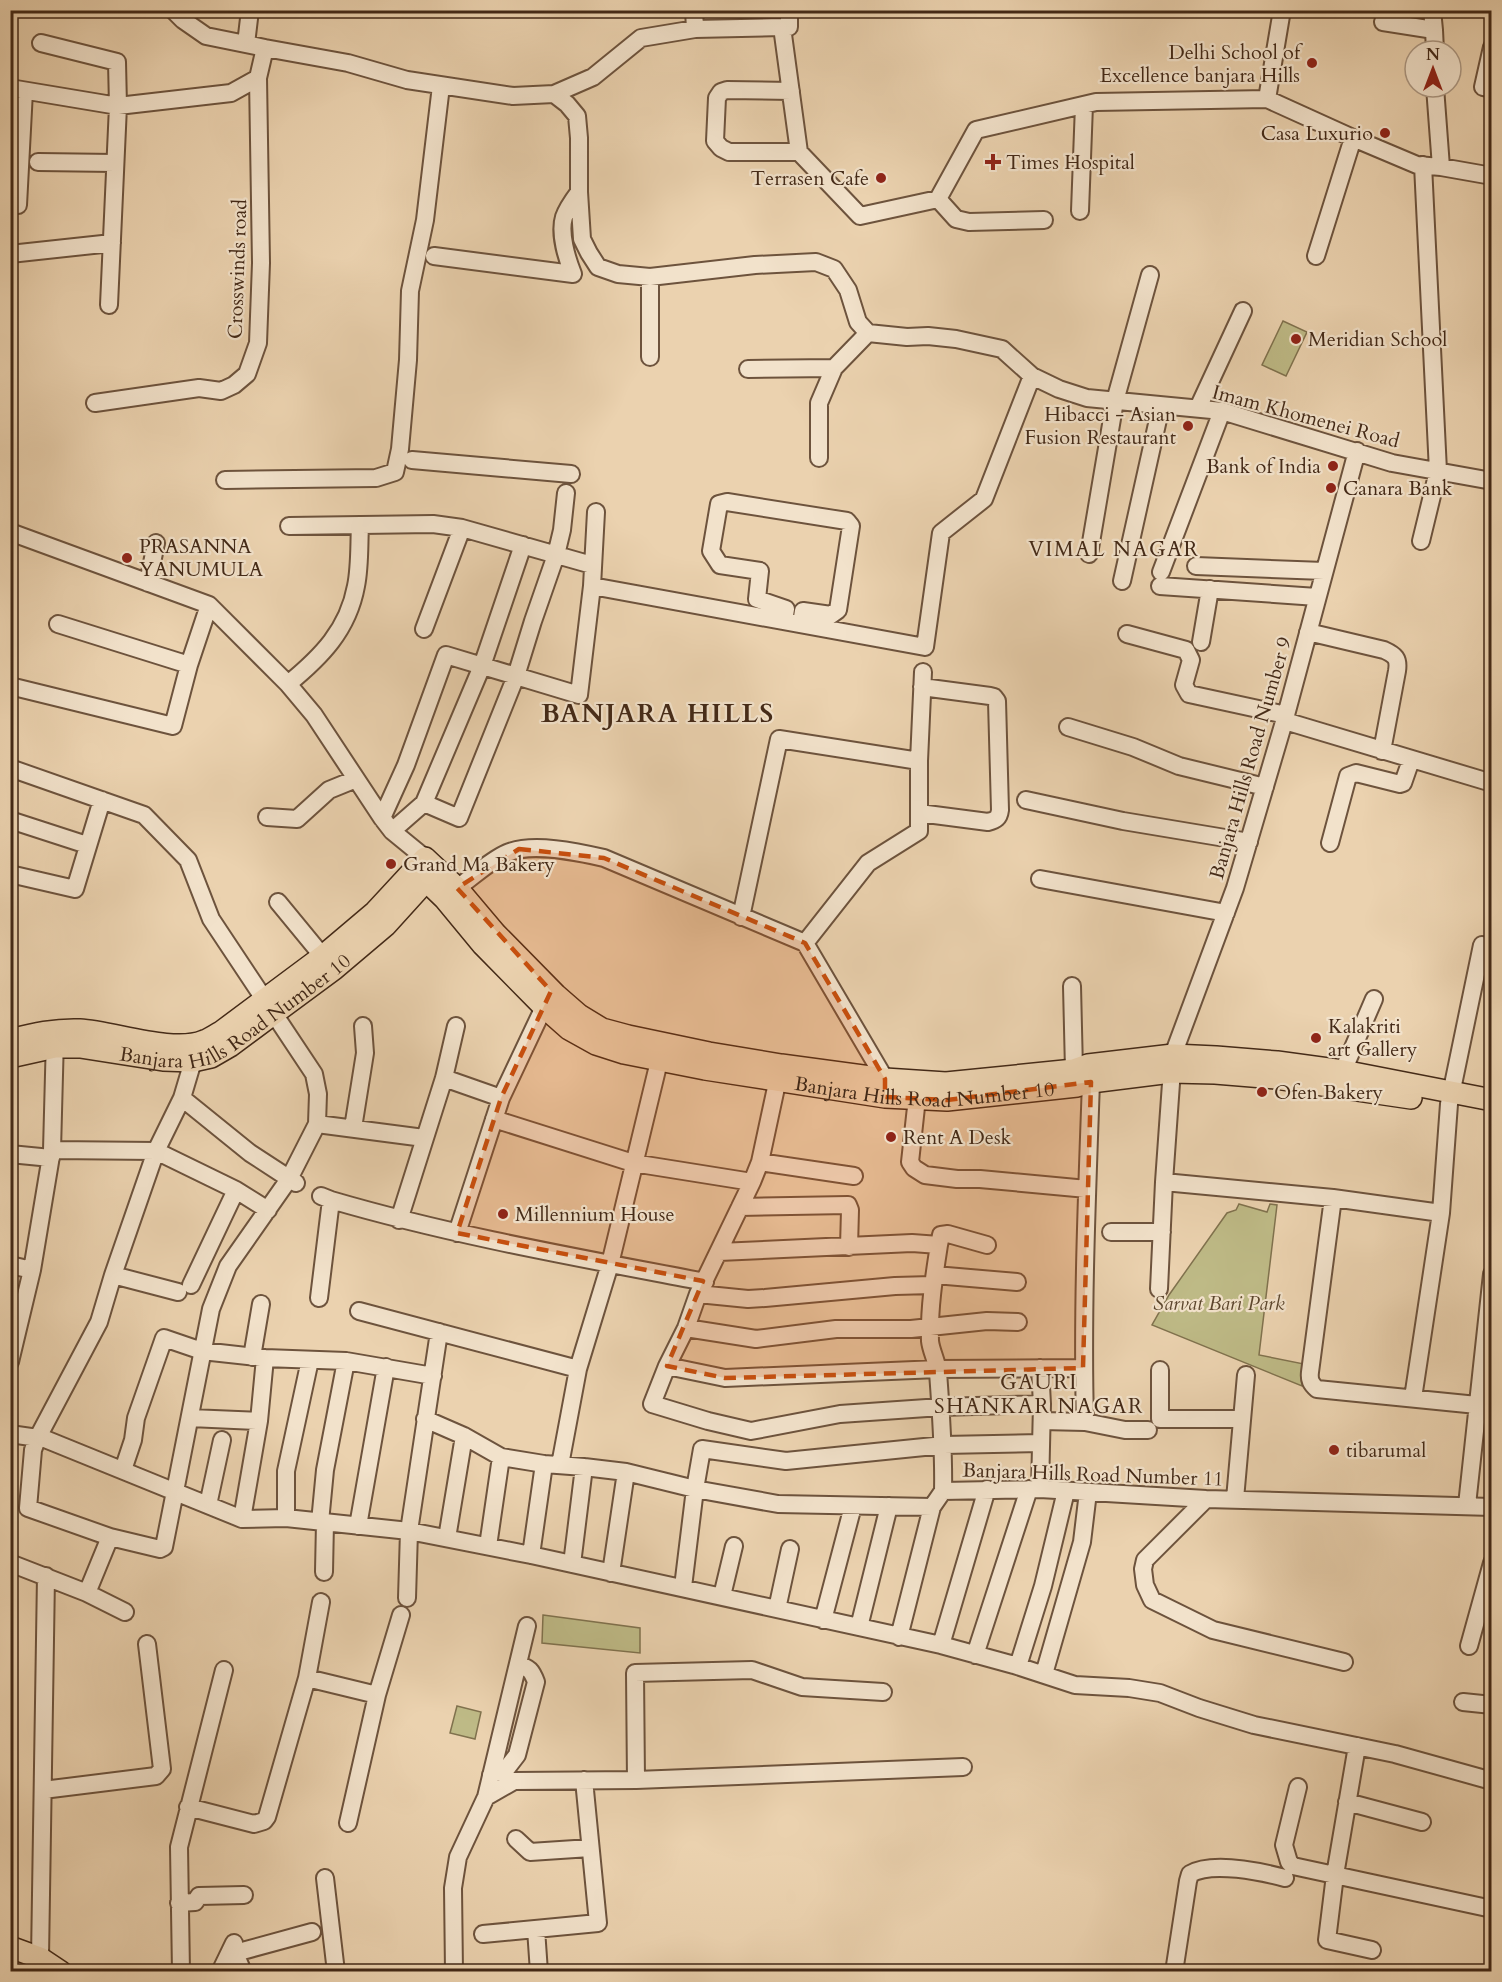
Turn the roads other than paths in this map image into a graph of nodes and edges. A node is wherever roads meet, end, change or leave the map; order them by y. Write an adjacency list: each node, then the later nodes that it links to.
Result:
1 (173, 10): 11 (street)
2 (250, 10): 11 (street)
3 (694, 10): 7 (street)
4 (1282, 10): 20 (street)
5 (1432, 10): 8 (street)
6 (1383, 22): 8 (street)
7 (695, 29): 18 (street); 19 (street)
8 (1434, 30): 9 (street)
9 (1434, 39)
10 (41, 43): 23 (street)
11 (246, 44): 13 (street)
12 (1491, 47): 17 (street)
13 (265, 48): 14 (street, Crosswinds road); 15 (street)
14 (258, 78): 23 (street); 50 (street, Crosswinds road)
15 (441, 86): 19 (street); 59 (street)
16 (17, 89): 23 (street); 33 (street)
17 (1491, 89)
18 (791, 91): 25 (street); 25 (street)
19 (554, 94): 31 (street)
20 (1267, 99): 22 (street); 24 (street)
21 (1436, 99): 29 (street)
22 (1084, 105): 32 (street); 34 (street)
23 (118, 106): 27 (street)
24 (1353, 138): 28 (street); 39 (street)
25 (800, 152): 32 (street)
26 (38, 162): 27 (street)
27 (115, 163): 36 (street)
28 (1423, 165): 29 (street); 57 (street)
29 (1441, 167): 30 (street)
30 (1491, 176)
31 (579, 192): 38 (street); 41 (street)
32 (938, 199): 35 (street)
33 (18, 205)
34 (1080, 211)
35 (1044, 220)
36 (112, 243): 37 (street); 42 (street)
37 (10, 254)
38 (434, 256)
39 (1316, 256)
40 (1150, 275): 49 (street)
41 (650, 277): 44 (street); 45 (street)
42 (110, 304)
43 (1243, 311): 52 (street)
44 (868, 333): 46 (street); 48 (street, Imam Khomenei Road)
45 (650, 357)
46 (834, 368): 47 (street); 55 (street)
47 (748, 369)
48 (1032, 376): 49 (street, Imam Khomenei Road); 81 (street)
49 (1115, 401): 51 (street, Imam Khomenei Road); 70 (street)
50 (95, 403)
51 (1161, 406): 52 (street, Imam Khomenei Road); 75 (street)
52 (1198, 408): 53 (street, Imam Khomenei Road)
53 (1222, 411): 54 (street, Imam Khomenei Road); 78 (street)
54 (1357, 451): 57 (street, Imam Khomenei Road); 74 (street, Banjara Hills Road Number 9)
55 (819, 459)
56 (412, 460): 58 (street)
57 (1438, 471): 60 (street, Imam Khomenei Road); 67 (street)
58 (571, 474)
59 (225, 480)
60 (1491, 481)
61 (566, 493): 71 (street)
62 (596, 512): 72 (street)
63 (360, 525): 64 (street); 65 (street); 90 (street)
64 (289, 526)
65 (462, 528): 69 (street); 83 (street)
66 (10, 532): 76 (street)
67 (1421, 541)
68 (156, 543): 76 (street)
69 (523, 545): 71 (street); 88 (street)
70 (1089, 554)
71 (556, 555): 72 (street); 89 (street)
72 (592, 565): 77 (street)
73 (1196, 566): 74 (street)
74 (1324, 571): 79 (street, Banjara Hills Road Number 9)
75 (1122, 581)
76 (148, 583): 80 (street)
77 (592, 586): 81 (street); 89 (street)
78 (1210, 589): 79 (street); 86 (street)
79 (1317, 597): 84 (street, Banjara Hills Road Number 9)
80 (209, 605): 87 (street); 90 (street)
81 (793, 622): 81 (street)
82 (58, 624): 87 (street)
83 (424, 629)
84 (1308, 632): 92 (street, Banjara Hills Road Number 9); 94 (street)
85 (1126, 634): 92 (street)
86 (1201, 642)
87 (189, 665): 91 (street)
88 (482, 666): 89 (street); 103 (street); 107 (street)
89 (516, 676): 103 (street)
90 (288, 684): 98 (street)
91 (10, 686)
92 (1285, 718): 94 (street); 100 (street, Banjara Hills Road Number 9)
93 (1068, 727): 100 (street)
94 (1382, 751): 95 (street)
95 (1411, 760): 99 (street); 109 (street)
96 (919, 762): 104 (street); 104 (street); 117 (street)
97 (10, 768): 101 (street)
98 (356, 779): 105 (street); 107 (street)
99 (1491, 783)
100 (1264, 787): 108 (street, Banjara Hills Road Number 9)
101 (102, 800): 110 (street); 123 (street)
102 (1026, 800): 108 (street)
103 (424, 803): 107 (street)
104 (919, 813): 118 (street)
105 (267, 818)
106 (10, 820): 110 (street)
107 (387, 824): 111 (street)
108 (1249, 842): 116 (street, Banjara Hills Road Number 9)
109 (1330, 843)
110 (87, 845): 112 (street)
111 (426, 870): 114 (main road, Banjara Hills Road Number 10); 120 (main road, Banjara Hills Road Number 10); 124 (main road, Banjara Hills Road Number 10)
112 (10, 874)
113 (1040, 879): 116 (street)
114 (457, 888): 117 (street); 129 (main road, Banjara Hills Road Number 10)
115 (278, 902): 120 (street)
116 (1226, 913): 132 (street, Banjara Hills Road Number 9)
117 (741, 917): 118 (street)
118 (805, 943): 138 (street)
119 (1482, 945): 142 (street)
120 (328, 963): 123 (main road, Banjara Hills Road Number 10)
121 (1072, 986): 133 (street)
122 (1374, 999): 134 (street)
123 (270, 1006): 127 (main road, Banjara Hills Road Number 10); 131 (main road, Banjara Hills Road Number 10); 146 (street)
124 (544, 1007): 129 (main road, Banjara Hills Road Number 10); 140 (street)
125 (363, 1026): 147 (street)
126 (456, 1026): 136 (street)
127 (55, 1038): 128 (main road, Banjara Hills Road Number 10); 130 (main road, Banjara Hills Road Number 10); 131 (main road, Banjara Hills Road Number 10); 151 (street)
128 (10, 1040)
129 (661, 1051): 135 (main road, Banjara Hills Road Number 10); 153 (street)
130 (10, 1057)
131 (193, 1061): 139 (street)
132 (1172, 1064): 133 (main road, Banjara Hills Road Number 10); 134 (main road, Banjara Hills Road Number 10); 137 (main road, Banjara Hills Road Number 10); 142 (main road, Banjara Hills Road Number 10); 157 (street, Banjara Hills Road Number 9)
133 (1074, 1070): 138 (main road, Banjara Hills Road Number 10)
134 (1343, 1071): 142 (main road, Banjara Hills Road Number 10)
135 (780, 1073): 138 (main road, Banjara Hills Road Number 10); 152 (street)
136 (444, 1078): 140 (street); 148 (street)
137 (1092, 1082): 141 (main road, Banjara Hills Road Number 10); 158 (street)
138 (885, 1088): 141 (main road, Banjara Hills Road Number 10)
139 (182, 1098): 149 (street); 155 (street)
140 (501, 1098): 145 (street)
141 (917, 1098): 158 (street)
142 (1450, 1098): 143 (main road, Banjara Hills Road Number 10); 144 (main road, Banjara Hills Road Number 10); 163 (street)
143 (1491, 1100)
144 (1491, 1110)
145 (494, 1119): 153 (street); 167 (street)
146 (317, 1124): 147 (street); 155 (street)
147 (352, 1128): 148 (street)
148 (424, 1138): 164 (street)
149 (156, 1150): 151 (street); 159 (street); 176 (street)
150 (10, 1154): 151 (street)
151 (51, 1154): 174 (street)
152 (760, 1162): 154 (street); 156 (street)
153 (633, 1163): 156 (street); 172 (street)
154 (854, 1176)
155 (293, 1182): 162 (street)
156 (752, 1182): 161 (street)
157 (1164, 1182): 160 (street); 166 (street, Banjara Hills Road Number 9)
158 (1087, 1189): 197 (street)
159 (236, 1190): 162 (street); 176 (street)
160 (1333, 1198): 163 (street); 204 (street)
161 (740, 1207): 170 (street); 171 (street)
162 (268, 1210): 189 (street)
163 (1441, 1213): 204 (street)
164 (399, 1220): 167 (street); 181 (street)
165 (1111, 1232): 166 (street)
166 (1162, 1232): 180 (street, Banjara Hills Road Number 9)
167 (457, 1233): 172 (street)
168 (939, 1245): 169 (street); 170 (street); 177 (street)
169 (987, 1245)
170 (849, 1247): 171 (street)
171 (718, 1252): 179 (street)
172 (610, 1264): 179 (street); 198 (street)
173 (10, 1266): 174 (street)
174 (32, 1270): 188 (street)
175 (1491, 1274): 201 (street)
176 (113, 1275): 216 (street)
177 (933, 1280): 178 (street); 179 (street); 185 (street)
178 (1017, 1282)
179 (702, 1288): 186 (street)
180 (1160, 1289)
181 (319, 1298)
182 (261, 1304): 190 (street)
183 (358, 1311): 187 (street)
184 (1018, 1322): 185 (street)
185 (930, 1326): 186 (street); 199 (street)
186 (686, 1328): 194 (street)
187 (439, 1332): 198 (street); 203 (street)
188 (14, 1336): 193 (street)
189 (202, 1351): 190 (street); 208 (street); 223 (street)
190 (258, 1357): 191 (street); 211 (street)
191 (310, 1360): 192 (street); 240 (street)
192 (346, 1361): 195 (street); 242 (street)
193 (10, 1362)
194 (667, 1366): 199 (street); 206 (street)
195 (386, 1367): 203 (street); 243 (street)
196 (1040, 1368): 197 (street); 199 (street); 207 (street)
197 (1083, 1368): 212 (street)
198 (578, 1369): 221 (street)
199 (938, 1369): 206 (street)
200 (1160, 1370): 210 (street)
201 (1486, 1372): 205 (street)
202 (1246, 1375): 210 (street)
203 (433, 1376): 209 (street)
204 (1413, 1398): 205 (street)
205 (1477, 1405): 235 (street)
206 (941, 1407): 207 (street); 219 (street)
207 (1042, 1412): 212 (street); 218 (street)
208 (190, 1418): 211 (street); 228 (street)
209 (425, 1419): 215 (street); 244 (street)
210 (1242, 1419): 233 (street)
211 (260, 1421): 241 (street)
212 (1085, 1422): 213 (street)
213 (1148, 1430)
214 (10, 1434): 216 (street)
215 (464, 1436): 220 (street); 246 (street)
216 (37, 1439): 223 (street); 245 (street)
217 (222, 1440): 234 (street)
218 (1041, 1443): 219 (street); 227 (street)
219 (944, 1445): 226 (street); 229 (street)
220 (501, 1457): 221 (street); 247 (street)
221 (552, 1465): 222 (street); 250 (street)
222 (584, 1467): 224 (street); 253 (street)
223 (123, 1470): 228 (street)
224 (626, 1473): 226 (street); 255 (street)
225 (987, 1489): 227 (street, Banjara Hills Road Number 11); 229 (street, Banjara Hills Road Number 11); 270 (street)
226 (695, 1490): 236 (street); 257 (street)
227 (1035, 1490): 230 (street, Banjara Hills Road Number 11); 272 (street)
228 (175, 1491): 234 (street); 245 (street)
229 (943, 1491): 238 (street, Banjara Hills Road Number 11)
230 (1066, 1491): 231 (street, Banjara Hills Road Number 11); 274 (street)
231 (1089, 1492): 232 (street, Banjara Hills Road Number 11); 276 (street)
232 (1206, 1499): 233 (street, Banjara Hills Road Number 11); 273 (street)
233 (1235, 1499): 235 (street, Banjara Hills Road Number 11)
234 (208, 1505): 241 (street)
235 (1467, 1505): 239 (street, Banjara Hills Road Number 11)
236 (853, 1506): 237 (street); 265 (street)
237 (889, 1506): 238 (street); 267 (street)
238 (932, 1507): 268 (street)
239 (1491, 1507)
240 (286, 1518): 241 (street); 242 (street)
241 (242, 1519)
242 (322, 1522): 243 (street); 254 (street)
243 (358, 1526): 244 (street)
244 (409, 1531): 246 (street); 260 (street)
245 (110, 1537): 258 (street)
246 (447, 1538): 247 (street)
247 (488, 1546): 250 (street)
248 (734, 1546): 259 (street)
249 (790, 1549): 262 (street)
250 (531, 1555): 253 (street)
251 (10, 1563): 256 (street)
252 (1491, 1563): 271 (street)
253 (572, 1564): 255 (street)
254 (324, 1572)
255 (611, 1573): 257 (street)
256 (46, 1576): 258 (street); 288 (street)
257 (683, 1587): 259 (street)
258 (87, 1593): 263 (street)
259 (723, 1596): 262 (street)
260 (407, 1598)
261 (321, 1602): 277 (street)
262 (777, 1609): 265 (street)
263 (125, 1612)
264 (401, 1615): 279 (street)
265 (822, 1620): 267 (street)
266 (527, 1626): 289 (street)
267 (859, 1627): 268 (street)
268 (899, 1637): 270 (street)
269 (147, 1644): 288 (street)
270 (941, 1645): 272 (street)
271 (1469, 1646)
272 (975, 1654): 274 (street)
273 (1344, 1662)
274 (1018, 1666): 276 (street)
275 (224, 1670): 291 (street)
276 (1044, 1674): 282 (street)
277 (307, 1678): 279 (street); 291 (street)
278 (883, 1692): 285 (street)
279 (377, 1695): 292 (street)
280 (1464, 1702): 281 (street)
281 (1491, 1705)
282 (1357, 1746): 286 (street); 290 (street)
283 (963, 1767): 285 (street)
284 (584, 1780): 285 (street); 289 (street); 295 (street)
285 (636, 1780)
286 (1491, 1781)
287 (1298, 1787): 296 (street)
288 (43, 1790): 309 (street)
289 (486, 1797): 315 (street)
290 (1347, 1802): 293 (street); 296 (street)
291 (188, 1807): 300 (street)
292 (348, 1822)
293 (1422, 1822)
294 (516, 1839): 295 (street)
295 (590, 1848): 303 (street)
296 (1335, 1875): 301 (street); 307 (street)
297 (325, 1878): 302 (street)
298 (1285, 1878): 317 (street)
299 (244, 1895): 300 (street)
300 (178, 1902): 311 (street)
301 (1491, 1910)
302 (321, 1929): 313 (street); 314 (street)
303 (536, 1929): 304 (street); 316 (street)
304 (483, 1934)
305 (234, 1943): 312 (street)
306 (10, 1947): 309 (main road)
307 (1372, 1950)
308 (10, 1958): 309 (main road)
309 (40, 1965): 310 (main road)
310 (60, 1971)
311 (181, 1971)
312 (220, 1971)
313 (243, 1971)
314 (336, 1971)
315 (454, 1971)
316 (539, 1971)
317 (1174, 1971)

